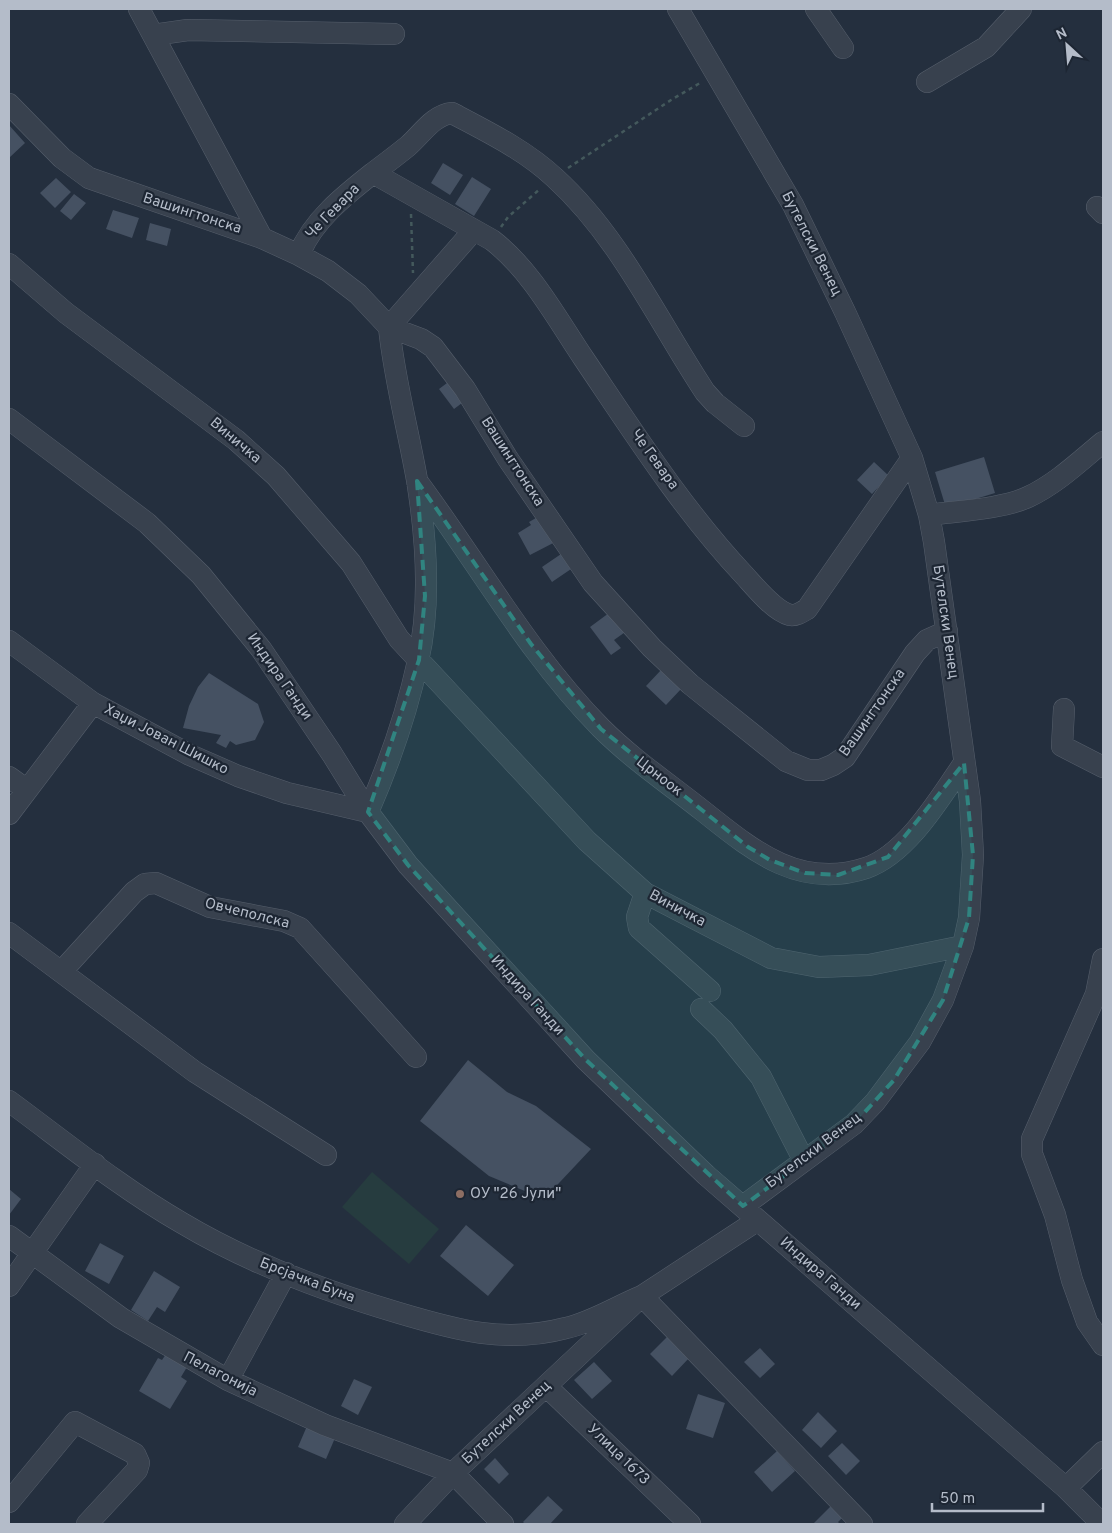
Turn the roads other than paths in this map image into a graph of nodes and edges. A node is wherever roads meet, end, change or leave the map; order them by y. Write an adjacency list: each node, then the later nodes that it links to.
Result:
1 (139, 9): 6 (street)
2 (678, 9): 21 (street, Бутелски Венец)
3 (816, 9): 7 (street)
4 (1021, 9): 8 (street)
5 (394, 34): 6 (street)
6 (152, 35): 12 (street)
7 (843, 48)
8 (927, 82)
9 (9, 104): 12 (street, Вашингтонска)
10 (373, 173): 11 (street, Че Гевара); 13 (street, Че Гевара); 19 (street, Че Гевара)
11 (483, 235): 15 (street); 21 (street, Че Гевара)
12 (262, 238): 13 (street, Вашингтонска)
13 (299, 255): 15 (street, Вашингтонска)
14 (9, 264): 26 (street, Виничка)
15 (389, 327): 16 (street, Вашингтонска); 17 (street)
16 (421, 339): 17 (street); 24 (street, Вашингтонска)
17 (392, 351): 22 (street)
18 (9, 419): 33 (street, Индира Ганди)
19 (744, 426)
20 (1103, 442): 23 (street)
21 (912, 458): 23 (street, Бутелски Венец)
22 (417, 481): 26 (street); 29 (street, Црноок)
23 (929, 515): 24 (street, Бутелски Венец)
24 (947, 631): 29 (street, Бутелски Венец)
25 (9, 641): 27 (street, Хаџи Јован Шишко)
26 (419, 660): 33 (street); 35 (street, Виничка)
27 (92, 703): 32 (street); 33 (street, Хаџи Јован Шишко)
28 (1064, 708): 30 (street)
29 (964, 763): 37 (street, Бутелски Венец)
30 (1103, 767)
31 (9, 777): 32 (street)
32 (27, 790): 34 (street)
33 (368, 812): 46 (street, Индира Ганди)
34 (9, 814)
35 (645, 893): 37 (street, Виничка); 44 (street)
36 (9, 932): 39 (street)
37 (963, 946): 44 (street, Бутелски Венец)
38 (1103, 959): 40 (street)
39 (62, 971): 41 (street, Овчеполска); 43 (street)
40 (1100, 991): 53 (street)
41 (416, 1057)
42 (9, 1101): 45 (street, Брсјачка Буна)
43 (326, 1156)
44 (803, 1159): 46 (street, Бутелски Венец)
45 (95, 1164): 49 (street); 50 (street, Брсјачка Буна)
46 (743, 1206): 47 (street, Индира Ганди)
47 (758, 1220): 52 (street, Бутелски Венец); 58 (street, Индира Ганди)
48 (9, 1236): 49 (street, Пелагонија)
49 (33, 1254): 51 (street); 54 (street, Пелагонија)
50 (286, 1273): 52 (street, Брсјачка Буна); 54 (street)
51 (9, 1286)
52 (642, 1296): 55 (street, Бутелски Венец); 64 (street)
53 (1103, 1345)
54 (228, 1380): 57 (street, Пелагонија)
55 (546, 1386): 57 (street, Бутелски Венец); 63 (street, Улица 1673)
56 (1103, 1452): 58 (street)
57 (453, 1473): 61 (street, Бутелски Венец); 62 (street)
58 (1066, 1488): 65 (street, Индира Ганди)
59 (9, 1502): 60 (street)
60 (87, 1524)
61 (405, 1524)
62 (503, 1524)
63 (690, 1524)
64 (862, 1524)
65 (1102, 1524)

